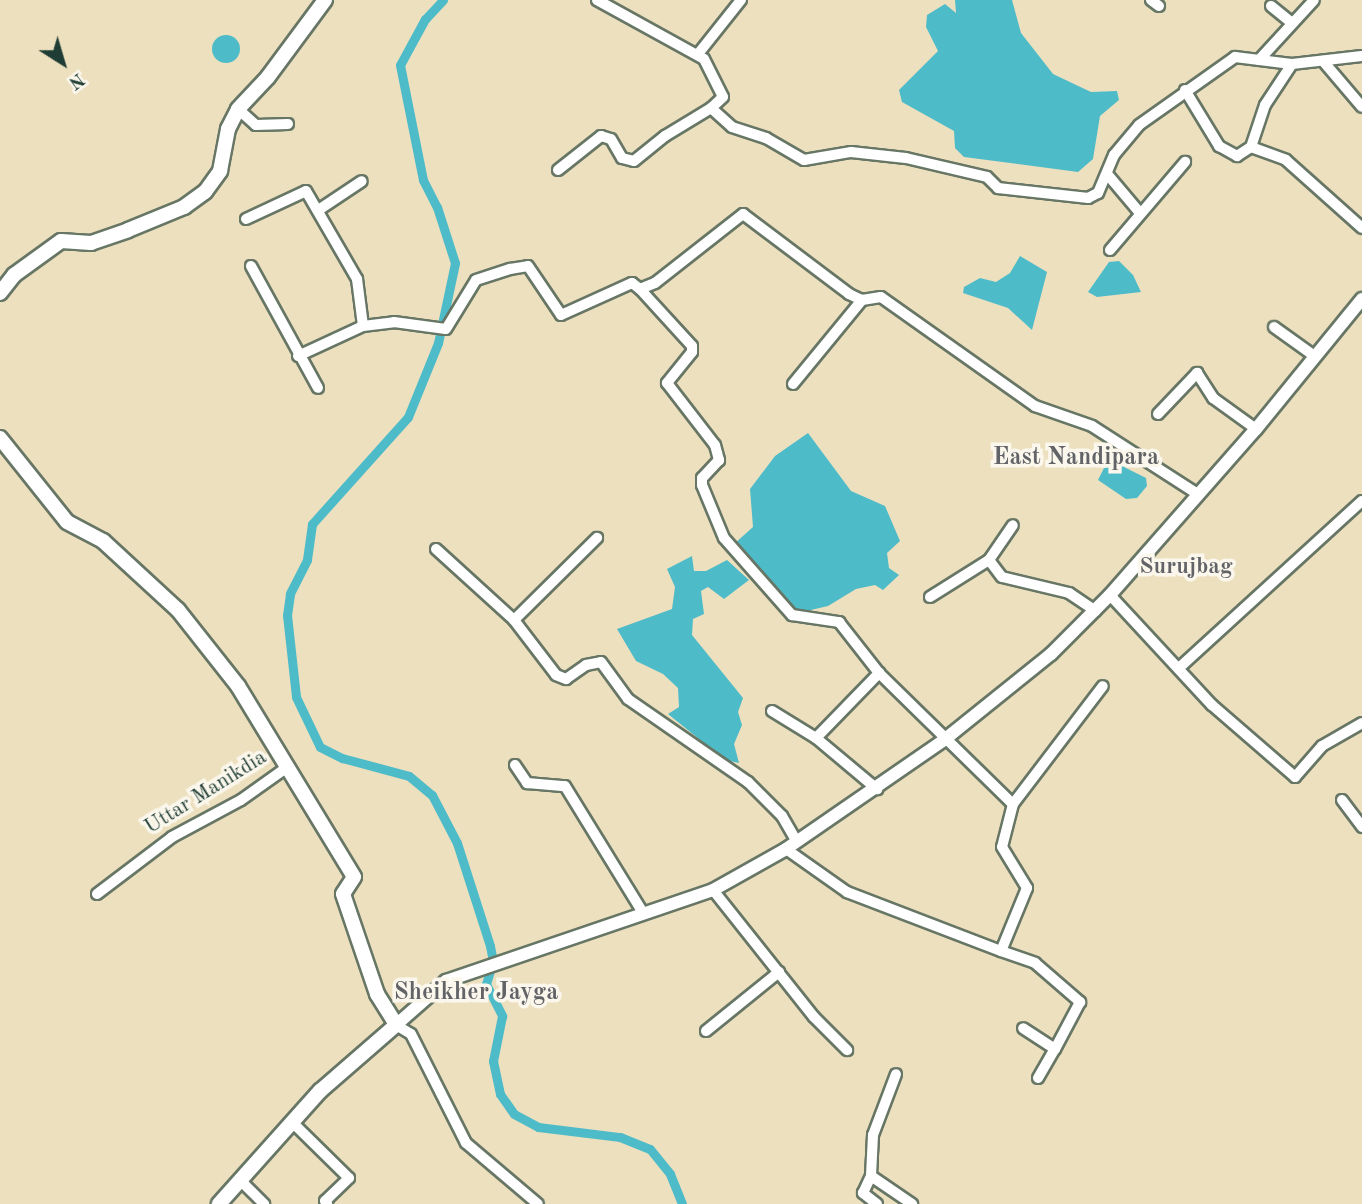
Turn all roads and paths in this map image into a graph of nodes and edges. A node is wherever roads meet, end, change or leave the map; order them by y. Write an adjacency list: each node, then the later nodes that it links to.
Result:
1 (326, 0): 15 (main road)
2 (597, 0): 7 (street)
3 (741, 0): 7 (street)
4 (1314, 0): 6 (street)
5 (1271, 6): 6 (street)
6 (1292, 23): 9 (street)
7 (698, 54): 14 (street)
8 (1362, 55): 10 (street)
9 (1259, 60): 11 (street); 12 (street)
10 (1323, 61): 11 (street); 13 (street)
11 (1292, 64): 17 (street)
12 (1185, 90): 17 (street); 20 (street)
13 (1362, 107)
14 (711, 108): 19 (street); 20 (street)
15 (237, 109): 16 (street); 29 (main road)
16 (288, 124)
17 (1251, 147): 25 (street)
18 (1185, 162): 23 (street)
19 (558, 170)
20 (1108, 175): 23 (street)
21 (362, 181): 22 (street)
22 (320, 209): 24 (street); 32 (street)
23 (1140, 213): 26 (street)
24 (246, 219)
25 (1362, 228)
26 (1110, 250)
27 (251, 266): 35 (street)
28 (640, 289): 31 (street); 32 (street); 52 (street)
29 (0, 293)
30 (1362, 299): 34 (street)
31 (862, 300): 36 (street); 41 (street)
32 (363, 326): 35 (street)
33 (1274, 327): 34 (street)
34 (1313, 355): 39 (street)
35 (298, 356): 37 (street)
36 (793, 384)
37 (318, 388)
38 (1158, 414): 39 (street)
39 (1256, 429): 41 (street)
40 (0, 438): 59 (main road, Uttar Manikdia)
41 (1199, 495): 47 (street)
42 (1362, 501): 51 (street)
43 (1013, 526): 46 (street)
44 (597, 538): 50 (street)
45 (436, 549): 50 (street)
46 (989, 560): 48 (street); 49 (street)
47 (1110, 595): 49 (street); 51 (street)
48 (930, 597)
49 (1096, 611): 57 (street)
50 (514, 620): 64 (street)
51 (1180, 667): 55 (street)
52 (879, 673): 56 (street); 57 (street)
53 (1103, 687): 62 (street)
54 (772, 711): 56 (street)
55 (1362, 723)
56 (816, 738): 60 (street)
57 (944, 740): 60 (street); 62 (street)
58 (515, 765): 68 (street)
59 (286, 768): 67 (street, Uttar Manikdia); 71 (main road)
60 (877, 789): 64 (street)
61 (1342, 800): 63 (street)
62 (1013, 804): 69 (street)
63 (1362, 827)
64 (796, 840): 65 (street)
65 (786, 849): 66 (street); 69 (street)
66 (713, 890): 68 (street); 70 (street)
67 (97, 894)
68 (643, 913): 71 (street)
69 (1001, 951): 74 (street)
70 (779, 972): 73 (street); 75 (street)
71 (396, 1025): 78 (main road); 84 (street)
72 (1023, 1028): 74 (street)
73 (706, 1031)
74 (1055, 1049): 77 (street)
75 (848, 1050)
76 (896, 1074): 79 (street)
77 (1038, 1079)
78 (294, 1124): 80 (main road); 83 (street)
79 (870, 1177): 85 (street); 86 (street)
80 (241, 1181): 81 (main road); 82 (street)
81 (219, 1204)
82 (264, 1204)
83 (327, 1204)
84 (538, 1204)
85 (877, 1204)
86 (912, 1204)

